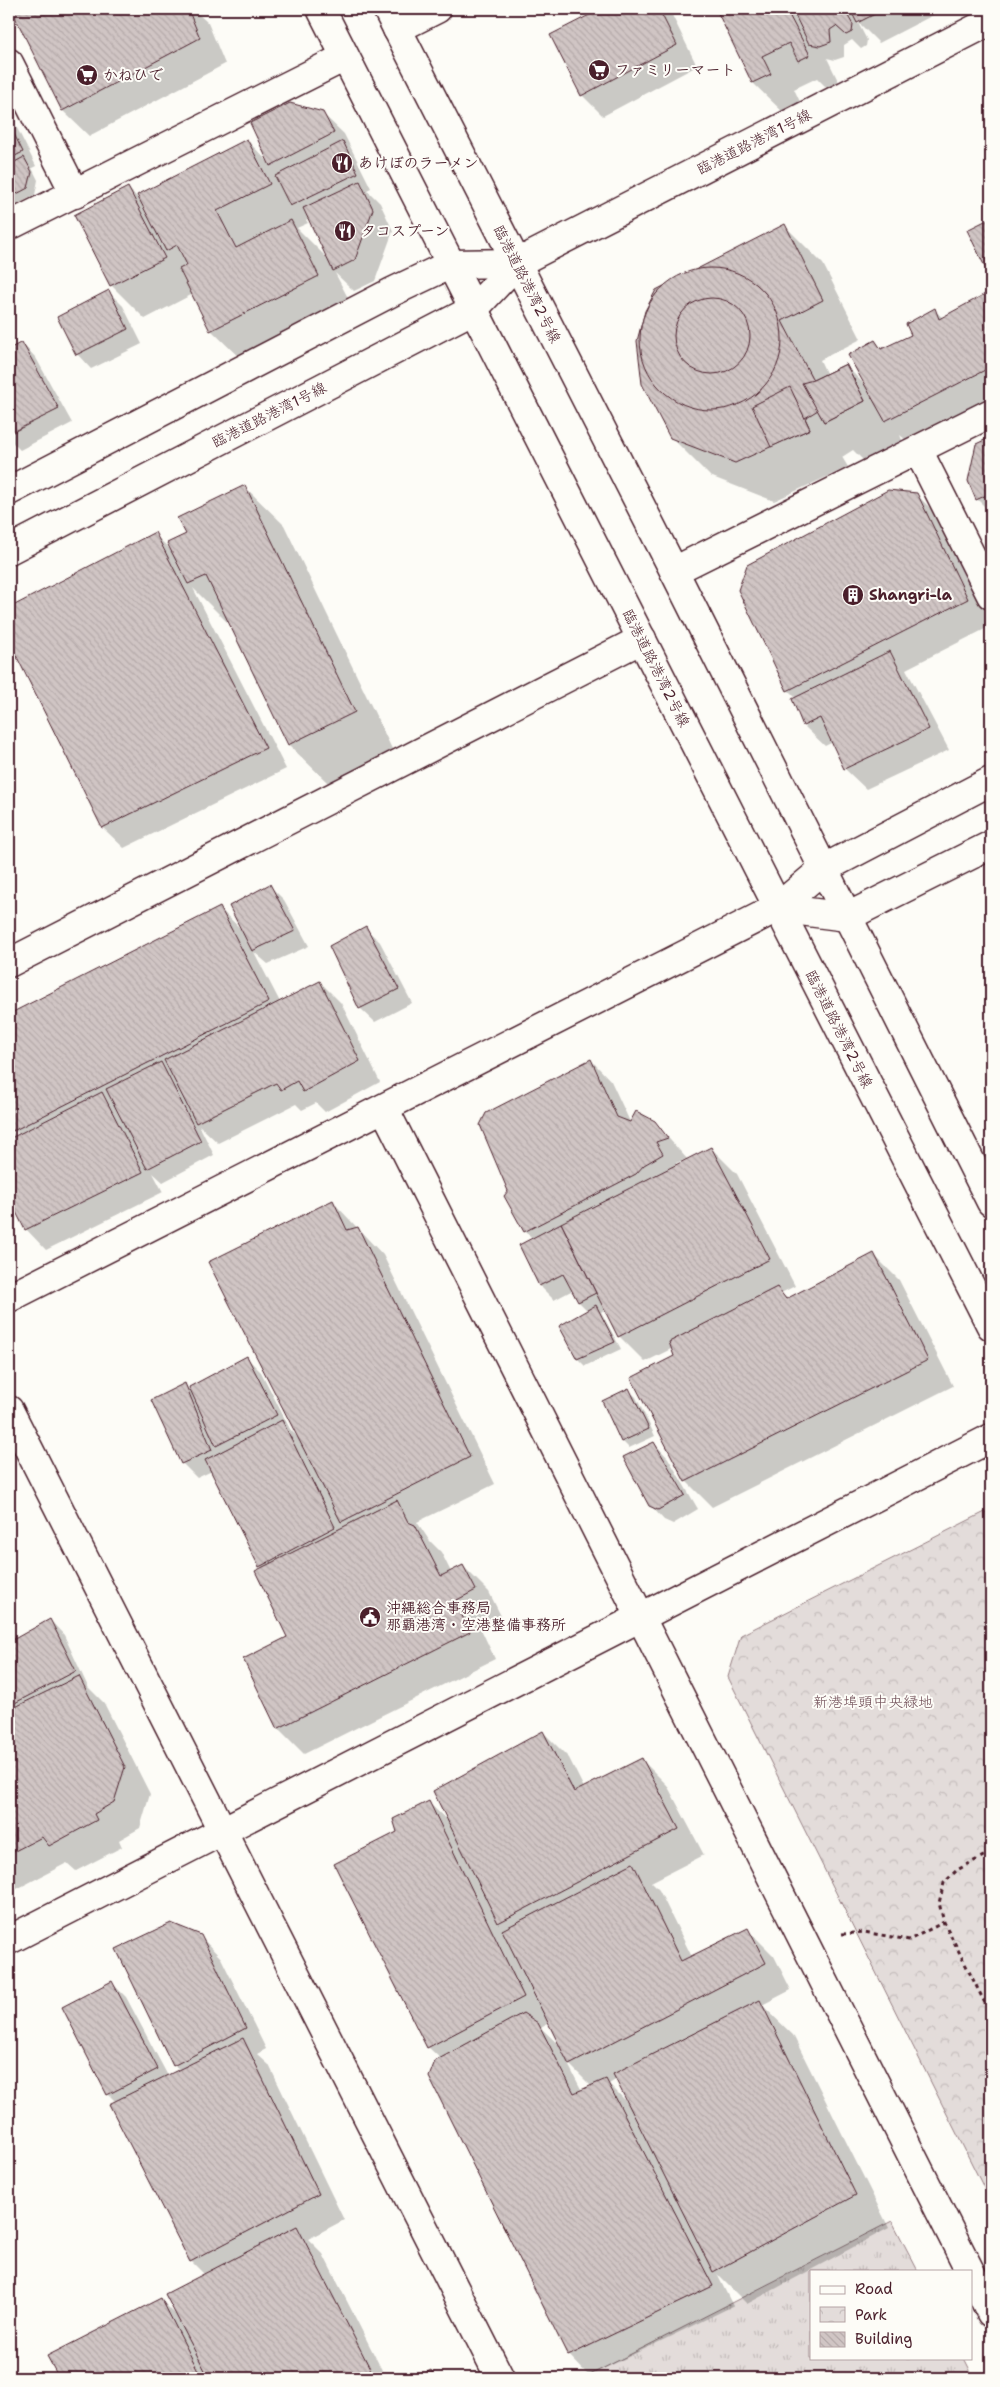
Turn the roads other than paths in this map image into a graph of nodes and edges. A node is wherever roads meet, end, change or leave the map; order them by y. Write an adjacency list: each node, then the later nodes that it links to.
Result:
1 (321, 9): 5 (street, 臨港道路港湾2号線)
2 (437, 9): 3 (street)
3 (392, 19): 9 (street, 臨港道路港湾2号線)
4 (991, 21): 9 (street, 臨港道路港湾1号線)
5 (345, 57): 7 (street); 10 (street, 臨港道路港湾2号線)
6 (9, 63): 7 (street)
7 (75, 194): 8 (street)
8 (9, 226)
9 (517, 263): 10 (street, 臨港道路港湾1号線); 11 (street, 臨港道路港湾1号線); 16 (street, 臨港道路港湾2号線)
10 (451, 264): 11 (street, 臨港道路港湾2号線); 14 (street, 臨港道路港湾1号線)
11 (474, 308): 15 (street, 臨港道路港湾1号線); 18 (street, 臨港道路港湾2号線)
12 (991, 412): 13 (street)
13 (918, 450): 16 (street); 17 (street)
14 (9, 491)
15 (9, 550)
16 (674, 571): 21 (street, 臨港道路港湾2号線)
17 (991, 595)
18 (642, 639): 22 (street, 臨港道路港湾2号線); 24 (street)
19 (991, 781): 21 (street)
20 (991, 845): 23 (street)
21 (823, 869): 22 (street); 23 (street, 臨港道路港湾2号線)
22 (777, 908): 23 (street); 25 (street); 28 (street, 臨港道路港湾2号線)
23 (847, 917): 26 (street, 臨港道路港湾2号線)
24 (9, 963)
25 (384, 1108): 27 (street); 31 (street)
26 (991, 1202)
27 (9, 1298)
28 (991, 1326)
29 (9, 1410): 32 (street)
30 (991, 1438): 31 (street)
31 (641, 1618): 32 (street); 34 (street)
32 (222, 1831): 33 (street); 37 (street)
33 (9, 1940)
34 (970, 2270)
35 (972, 2274): 36 (street)
36 (991, 2313)
37 (500, 2378)

